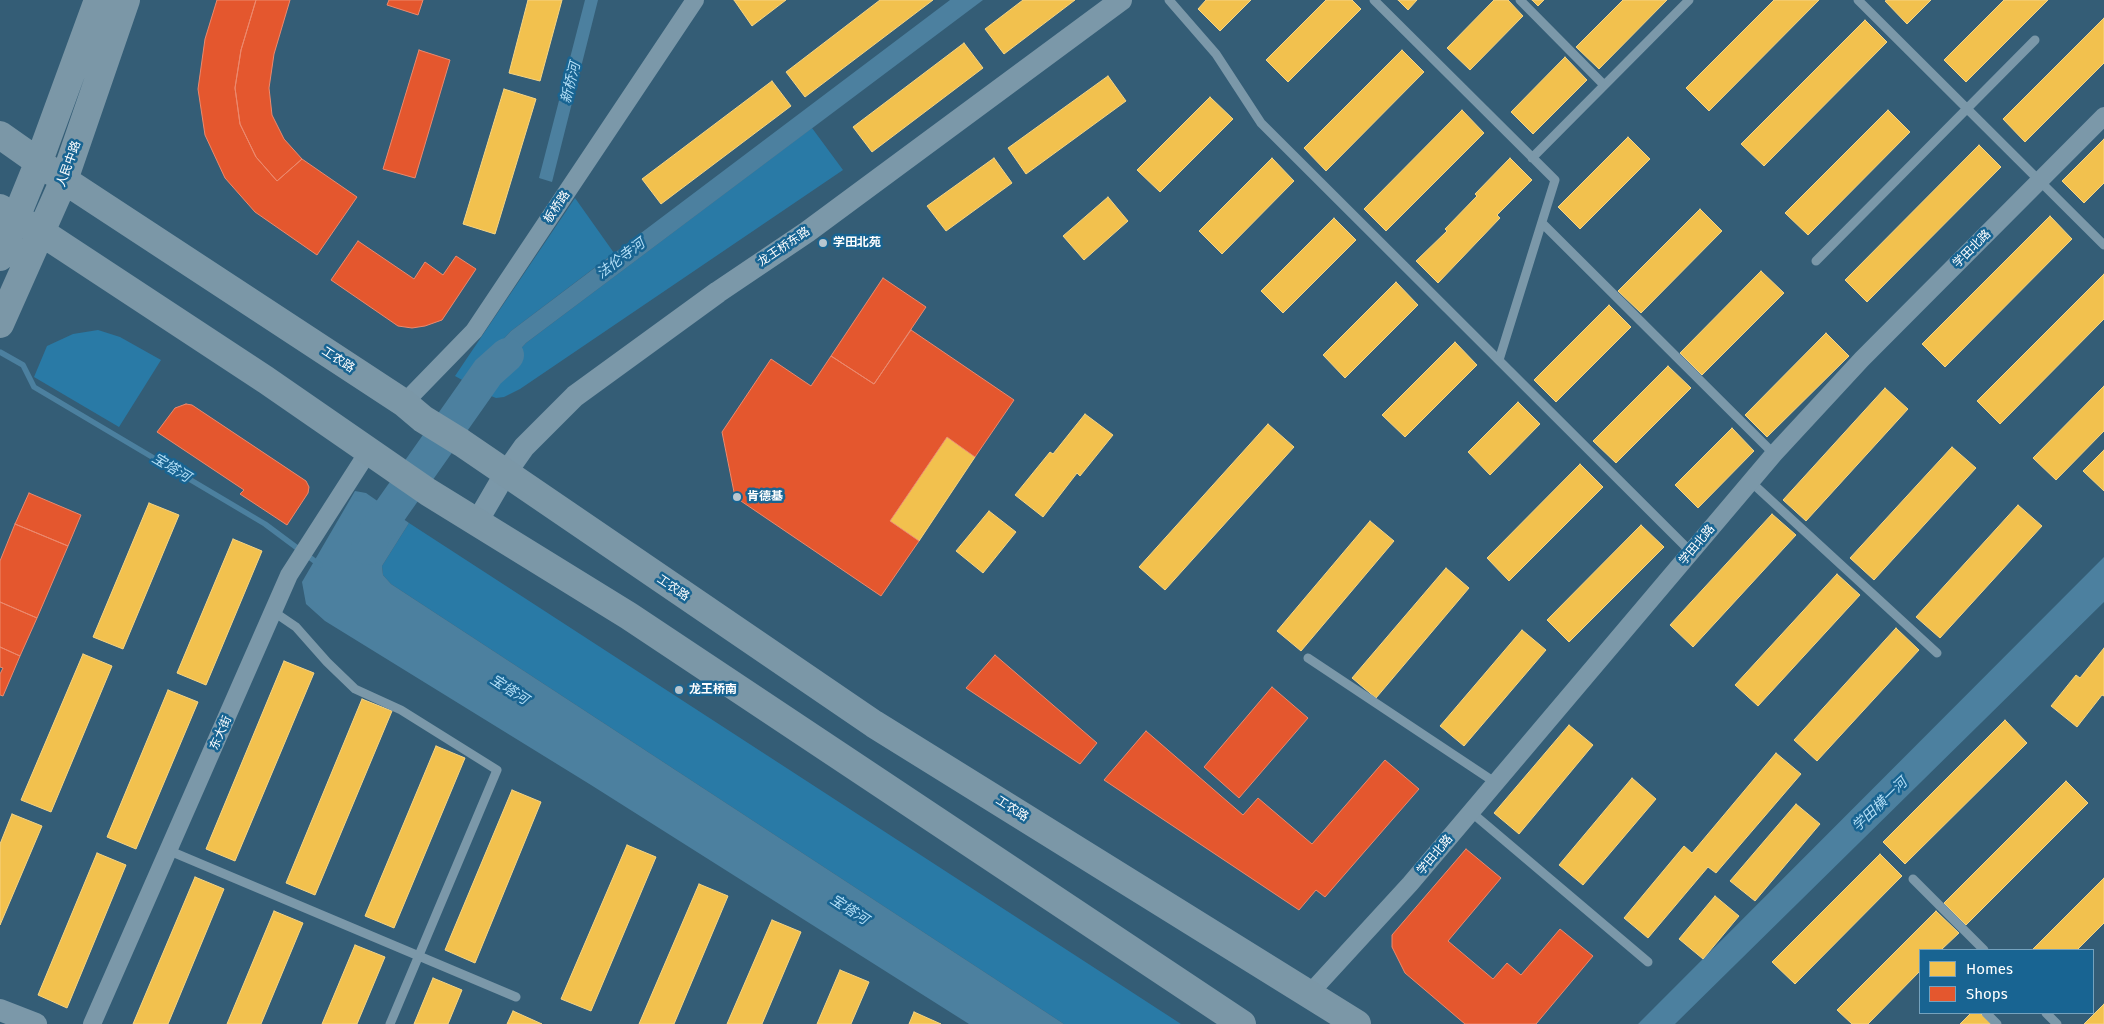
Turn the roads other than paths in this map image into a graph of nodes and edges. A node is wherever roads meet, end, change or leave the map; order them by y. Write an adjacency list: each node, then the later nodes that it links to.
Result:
1 (98, 0): 16 (main road)
2 (126, 0): 17 (main road, 人民中路)
3 (695, 0): 27 (street, 板桥路)
4 (1121, 0): 30 (street, 龙王桥东路)
5 (1169, 0): 26 (lane)
6 (1374, 0): 15 (lane)
7 (1520, 0): 11 (lane)
8 (1688, 0): 11 (lane)
9 (1858, 0): 12 (lane)
10 (2036, 40): 12 (lane)
11 (1604, 84): 15 (lane)
12 (1967, 109): 18 (lane); 24 (lane)
13 (2104, 116): 18 (street, 学田北路)
14 (0, 135): 16 (main road, 工农路)
15 (1532, 158): 20 (lane)
16 (39, 162): 17 (main road, 工农路); 19 (main road)
17 (64, 180): 21 (main road, 人民中路); 27 (main road, 工农路)
18 (2040, 181): 22 (lane); 28 (street, 学田北路)
19 (8, 213): 21 (main road); 23 (main road)
20 (1542, 223): 26 (lane); 28 (lane)
21 (42, 232): 25 (main road, 人民中路); 29 (main road)
22 (2104, 245)
23 (0, 257)
24 (1816, 261)
25 (0, 324)
26 (1499, 360): 33 (lane)
27 (413, 411): 30 (main road, 工农路)
28 (1774, 454): 31 (street, 学田北路)
29 (375, 457): 32 (main road); 34 (street, 东大街)
30 (505, 474): 32 (street, 龙王桥东路); 44 (main road, 工农路)
31 (1750, 482): 33 (street, 学田北路); 35 (lane)
32 (477, 522): 52 (main road)
33 (1691, 552): 37 (street, 学田北路)
34 (274, 612): 39 (street, 东大街); 42 (lane)
35 (1937, 653)
36 (1308, 658): 37 (lane)
37 (1496, 783): 38 (street, 学田北路)
38 (1471, 812): 43 (lane); 44 (street, 学田北路)
39 (170, 850): 42 (lane); 50 (street, 东大街)
40 (1912, 879): 41 (lane)
41 (1983, 949)
42 (419, 956): 45 (lane); 51 (lane)
43 (1648, 962)
44 (1310, 993): 53 (main road, 工农路)
45 (516, 997)
46 (0, 1010): 49 (street)
47 (1987, 1014): 54 (lane)
48 (2047, 1014): 55 (lane)
49 (36, 1024)
50 (92, 1024)
51 (390, 1024)
52 (1242, 1024)
53 (1357, 1024)
54 (1997, 1024)
55 (2058, 1024)

